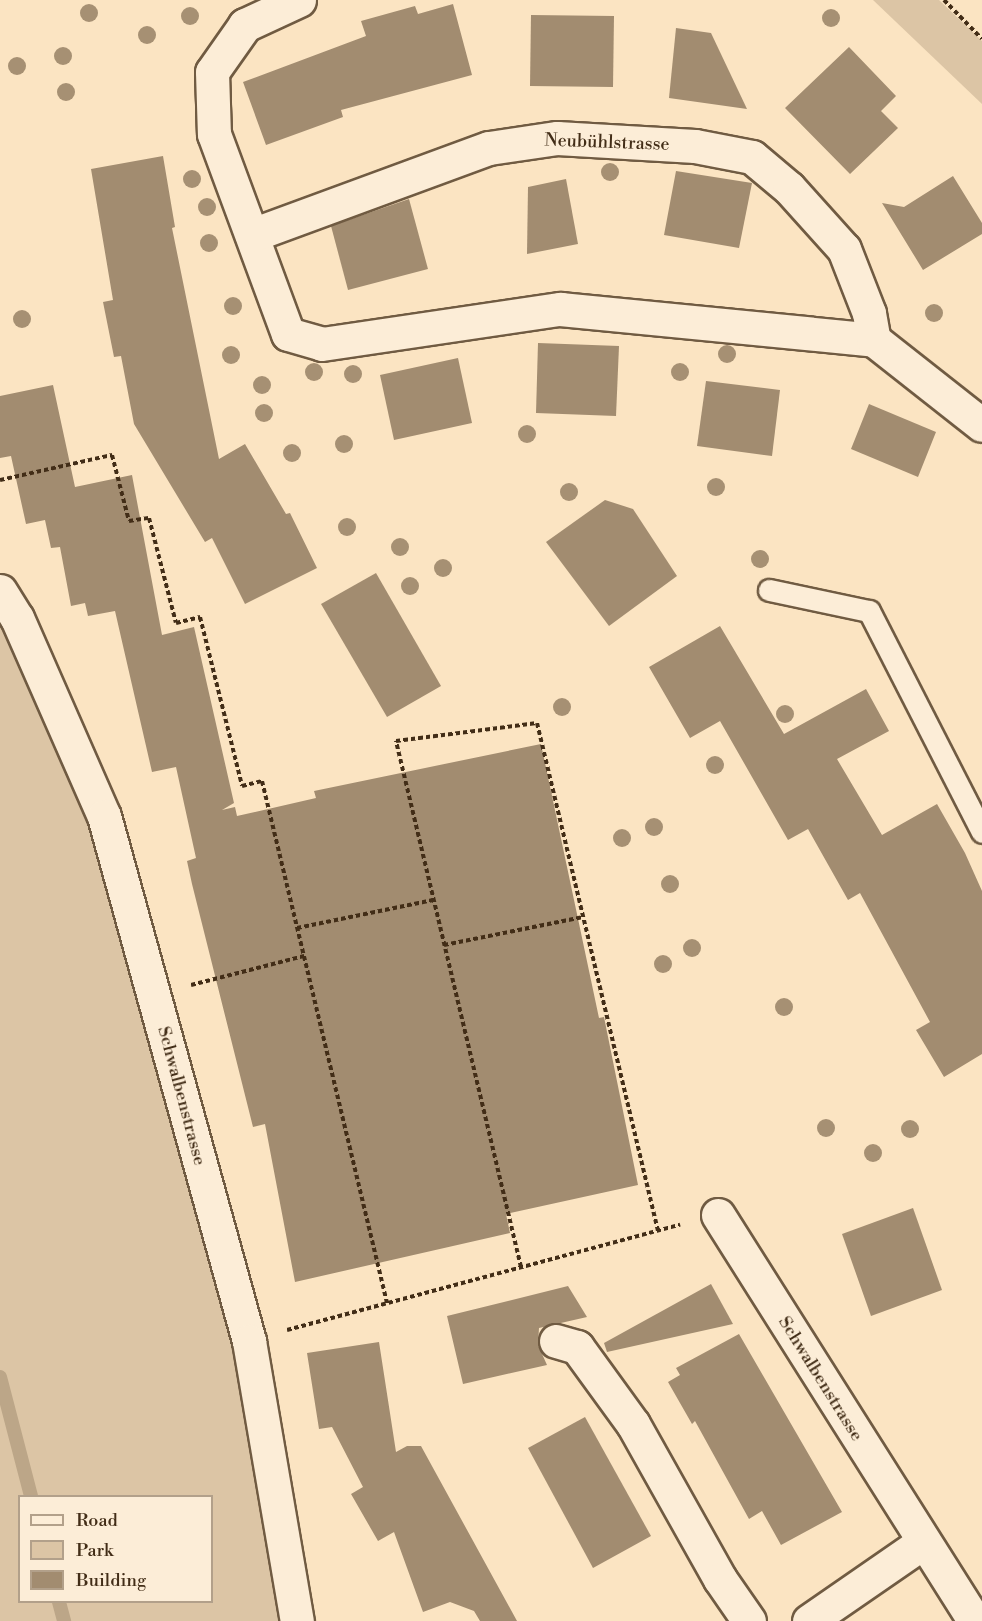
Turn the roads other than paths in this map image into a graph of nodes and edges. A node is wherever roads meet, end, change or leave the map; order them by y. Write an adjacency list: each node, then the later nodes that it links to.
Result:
1 (299, 0): 2 (street)
2 (252, 236): 3 (street); 3 (street, Neubühlstrasse)
3 (874, 339): 4 (street)
4 (982, 425)
5 (769, 590): 7 (lane)
6 (0, 591): 11 (street, Schwalbenstrasse)
7 (982, 832)
8 (718, 1215): 10 (street, Schwalbenstrasse)
9 (556, 1341): 12 (street)
10 (922, 1543): 13 (street); 14 (street, Schwalbenstrasse)
11 (297, 1621)
12 (749, 1621)
13 (809, 1621)
14 (975, 1621)

